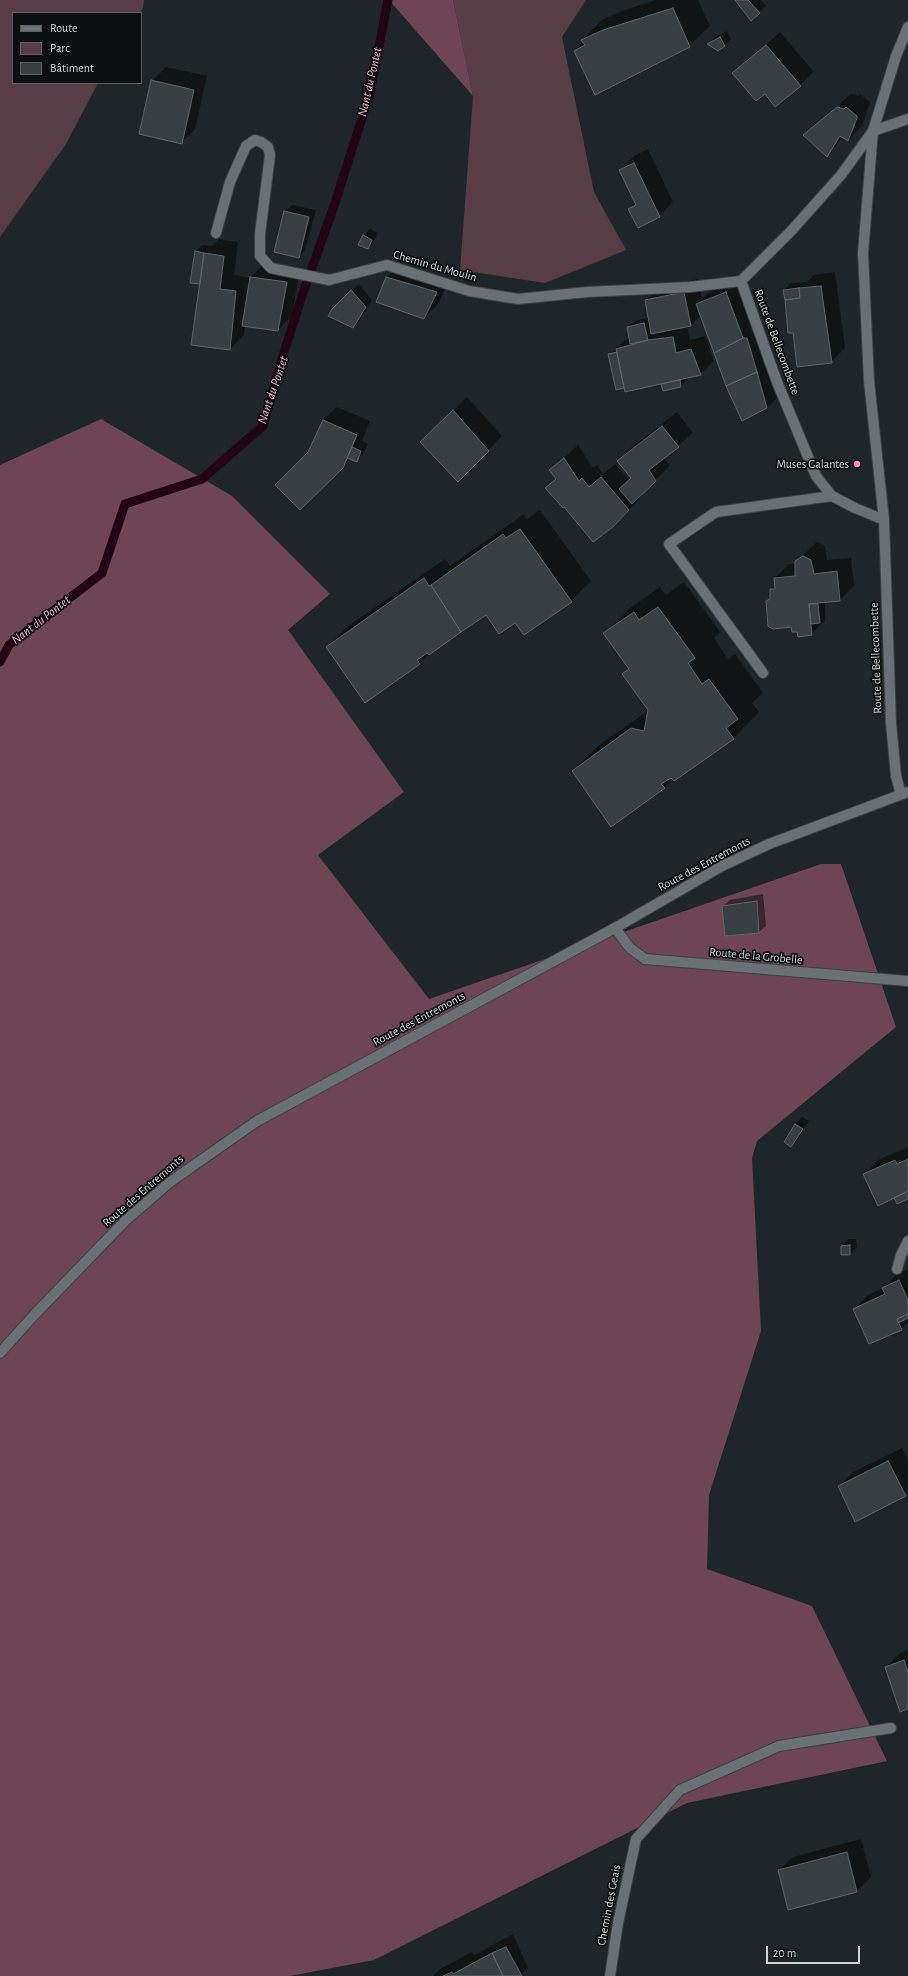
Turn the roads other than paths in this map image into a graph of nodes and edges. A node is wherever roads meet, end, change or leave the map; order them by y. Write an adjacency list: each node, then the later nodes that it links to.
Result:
1 (908, 27): 3 (street, Route de Bellecombette)
2 (908, 119): 3 (street)
3 (873, 131): 5 (street, Route de Bellecombette); 7 (street, Route de Bellecombette)
4 (216, 233): 5 (street, Chemin du Moulin)
5 (741, 281): 6 (street, Route de Bellecombette)
6 (832, 496): 7 (street, Route de Bellecombette); 8 (street)
7 (884, 520): 9 (street, Route de Bellecombette)
8 (763, 673)
9 (905, 793): 10 (street, Route des Entremonts)
10 (615, 928): 11 (street, Route de la Grobelle); 14 (street, Route des Entremonts)
11 (908, 981)
12 (908, 1241): 13 (street)
13 (897, 1269)
14 (0, 1353)
15 (891, 1728): 16 (street, Chemin des Geais)
16 (610, 1976)

